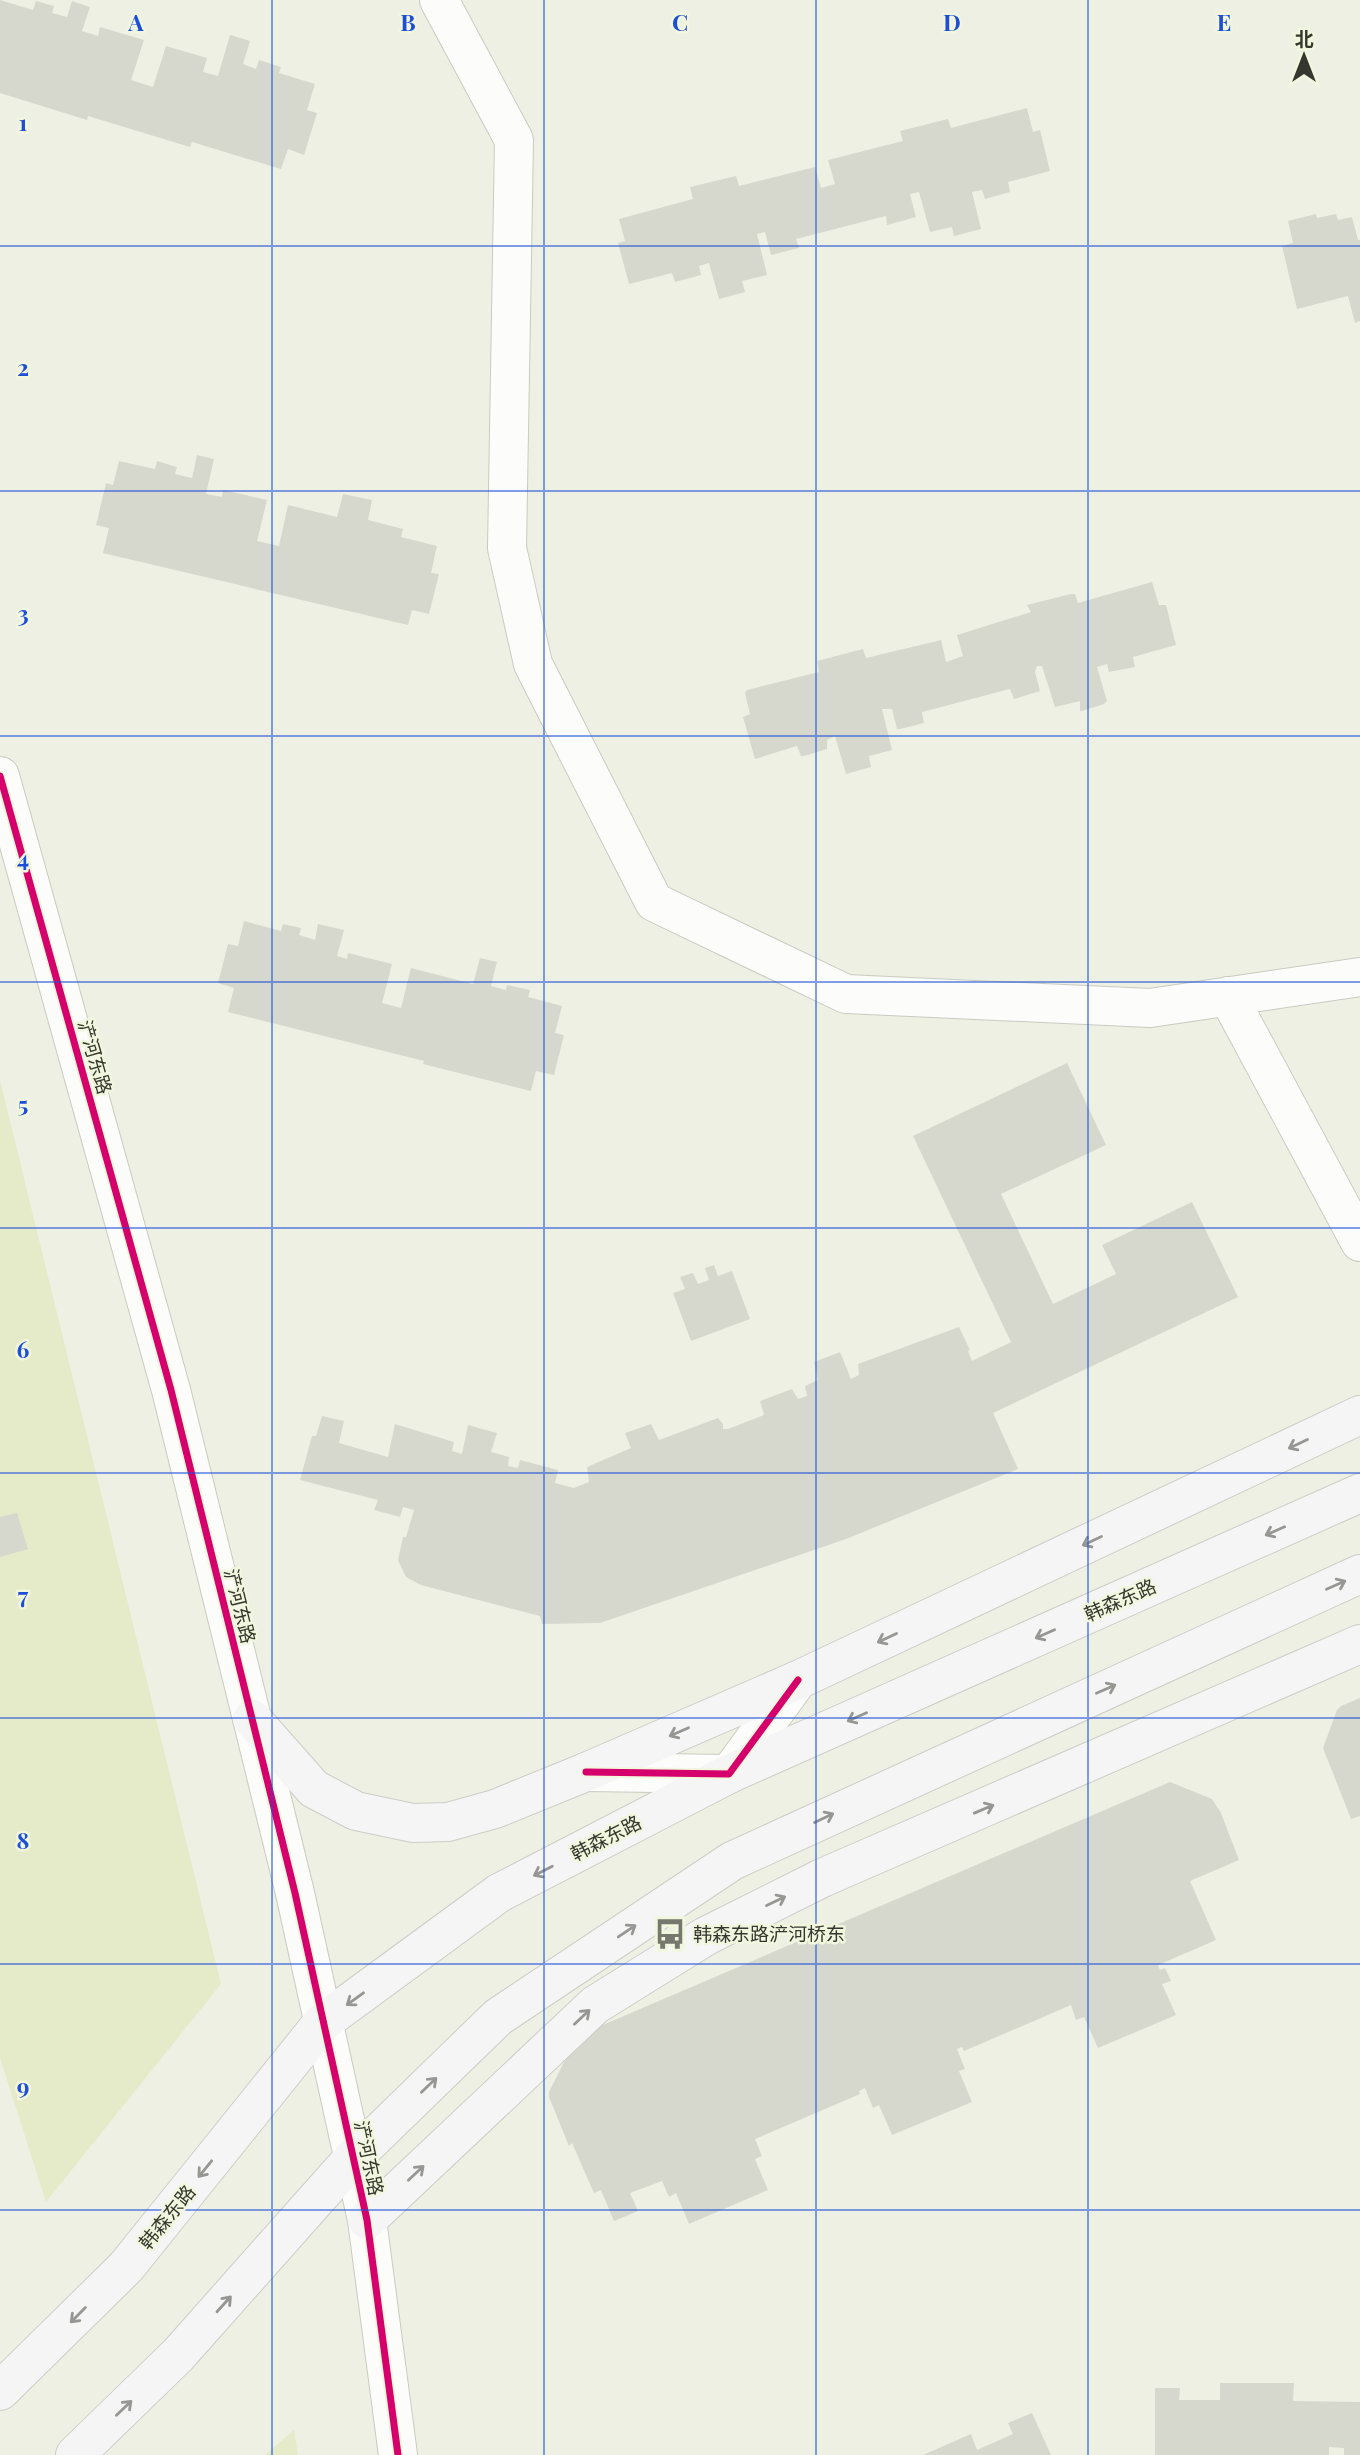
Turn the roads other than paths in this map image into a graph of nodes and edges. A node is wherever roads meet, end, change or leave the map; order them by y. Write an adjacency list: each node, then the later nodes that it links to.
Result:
1 (439, 0): 4 (street)
2 (0, 776): 11 (street, 浐河东路)
3 (1360, 977): 4 (street)
4 (1228, 996): 5 (street)
5 (1360, 1242)
6 (1360, 1415): 10 (main road, one-way to 10)
7 (1360, 1493): 13 (main road, 韩森东路, one-way to 13)
8 (1360, 1574): 15 (main road, one-way to 8)
9 (1360, 1644): 16 (main road, one-way to 9)
10 (798, 1680): 12 (main road, one-way to 12); 13 (street)
11 (252, 1719): 12 (main road); 14 (street, 浐河东路)
12 (586, 1772): 13 (street)
13 (729, 1774): 14 (main road, 韩森东路, one-way to 14)
14 (323, 2022): 15 (street, 浐河东路); 17 (main road, 韩森东路, one-way to 17)
15 (353, 2158): 16 (street, 浐河东路); 18 (main road, one-way to 15)
16 (367, 2220): 19 (street, 浐河东路)
17 (0, 2391)
18 (75, 2455)
19 (398, 2455)

